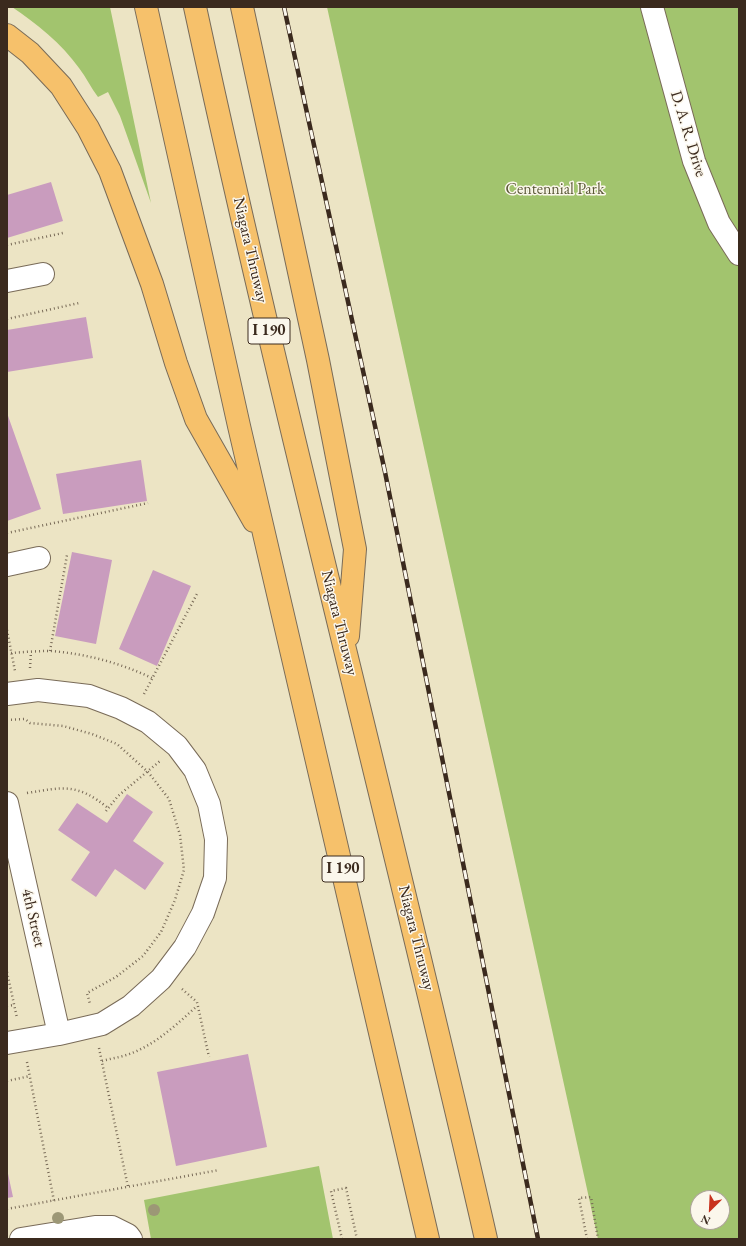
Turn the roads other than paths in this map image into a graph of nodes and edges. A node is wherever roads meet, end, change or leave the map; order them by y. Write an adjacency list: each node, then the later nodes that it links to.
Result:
1 (146, 7): 9 (highway, I 190)
2 (195, 7): 12 (highway, Niagara Thruway / I 190)
3 (242, 7): 12 (highway)
4 (652, 7): 6 (street, D. A. R. Drive)
5 (7, 35): 9 (highway)
6 (739, 254)
7 (43, 274): 8 (street)
8 (7, 281)
9 (266, 542): 19 (highway, I 190)
10 (39, 558): 11 (street)
11 (7, 565)
12 (347, 654): 20 (highway, Niagara Thruway / I 190)
13 (7, 694): 15 (street)
14 (7, 803): 15 (street, 4th Street)
15 (58, 1034): 16 (street)
16 (7, 1043)
17 (21, 1239): 18 (street)
18 (131, 1239)
19 (428, 1239)
20 (486, 1239)

